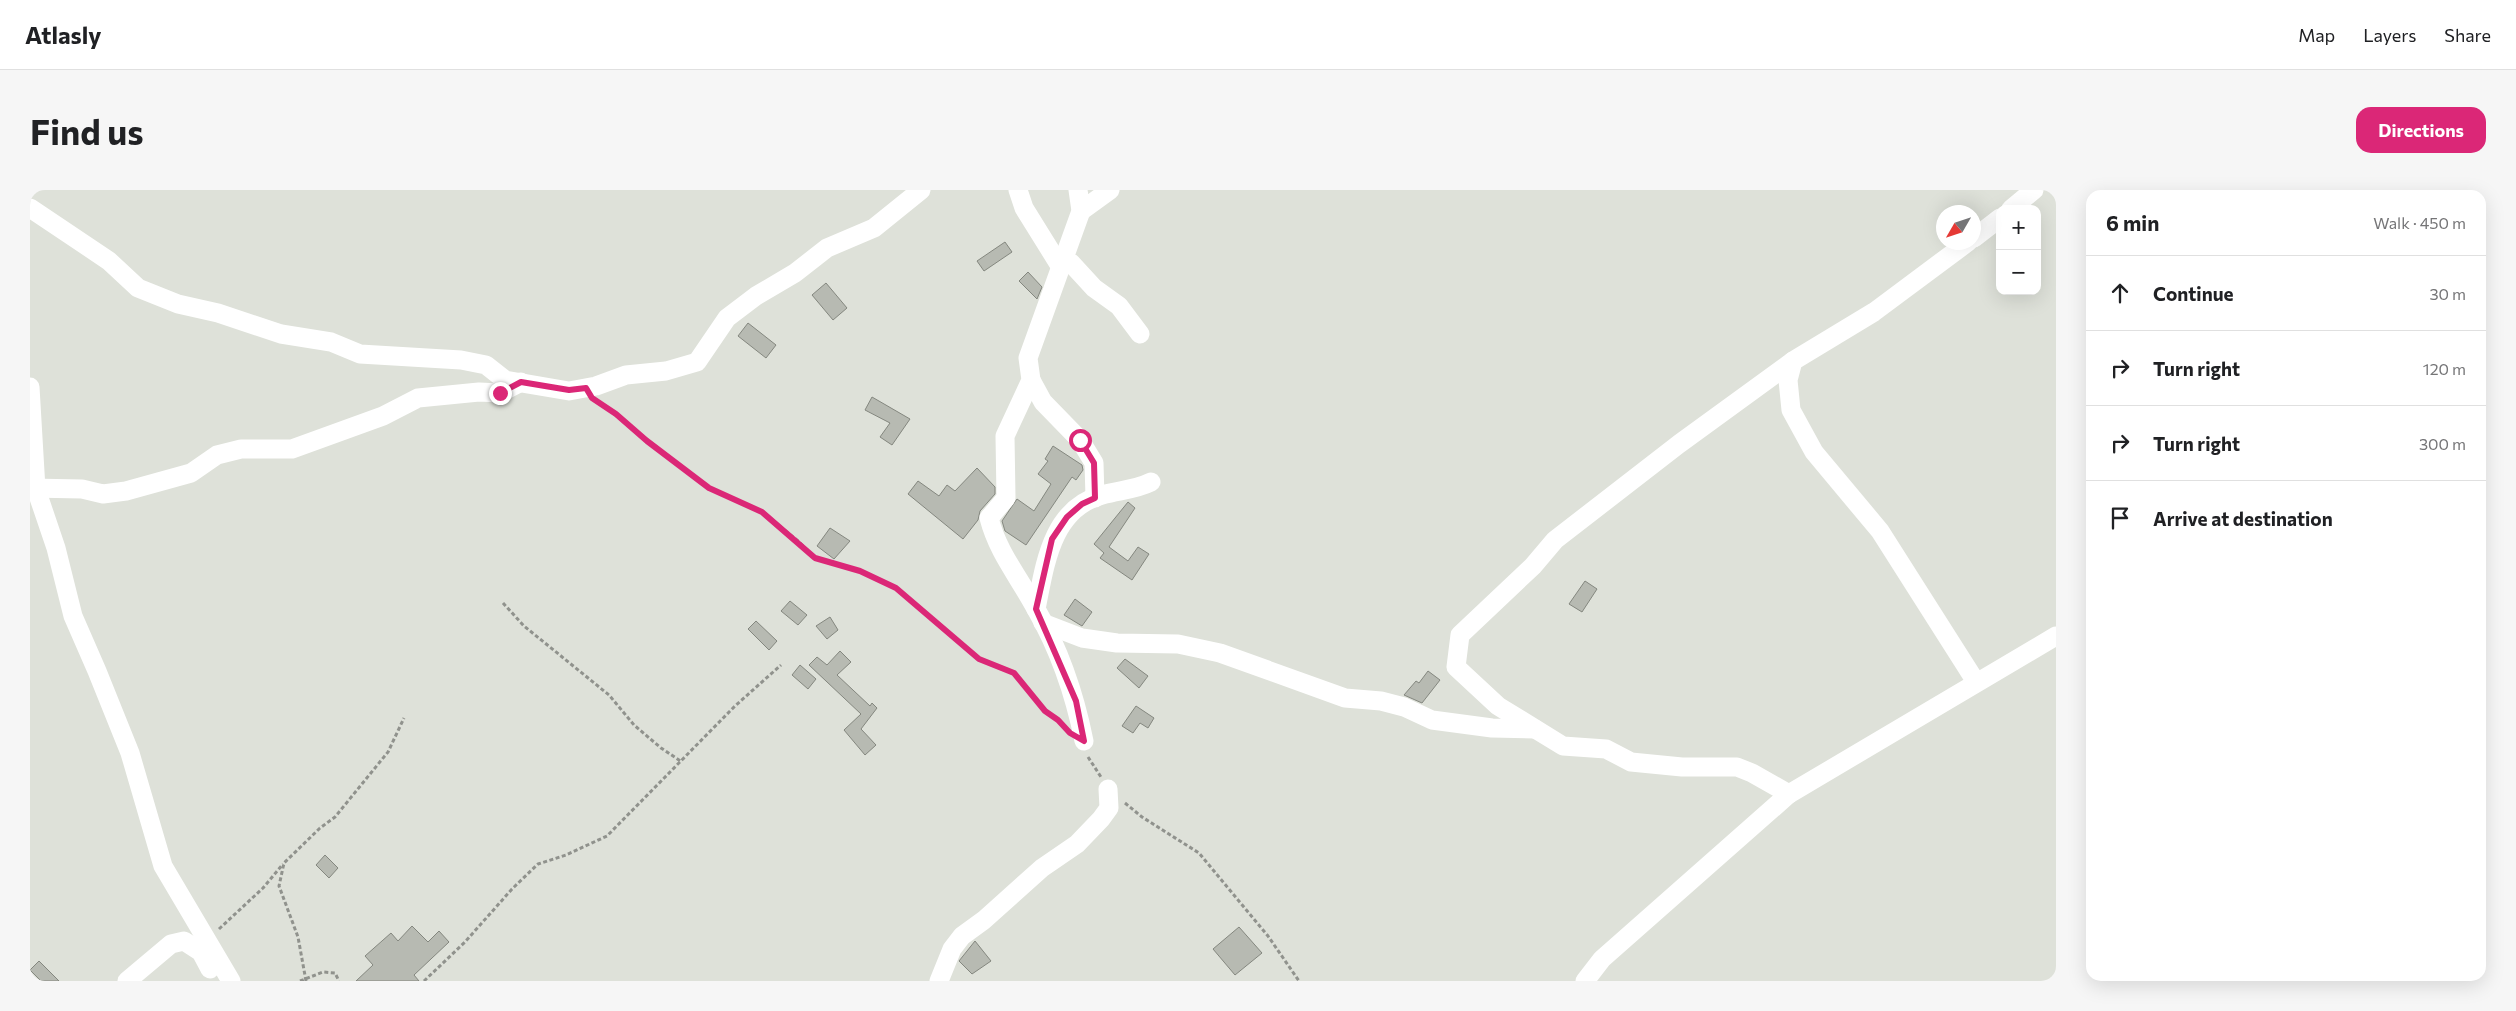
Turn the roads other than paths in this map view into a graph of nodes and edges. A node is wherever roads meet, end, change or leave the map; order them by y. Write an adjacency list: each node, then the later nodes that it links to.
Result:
1 (921, 190): 16 (street)
2 (1018, 190): 12 (street)
3 (1078, 190): 8 (street)
4 (1110, 190): 8 (street)
5 (2034, 190): 6 (street)
6 (2016, 205)
7 (30, 208): 16 (street)
8 (1081, 211): 12 (street)
9 (1996, 221): 10 (street)
10 (1981, 233)
11 (1957, 250): 14 (street)
12 (1060, 266): 13 (street); 15 (street)
13 (1140, 334)
14 (1793, 361): 23 (street); 24 (street)
15 (1031, 380): 20 (street); 21 (street)
16 (521, 382): 19 (street)
17 (30, 387): 19 (street)
18 (1151, 482): 20 (street)
19 (33, 488): 30 (street)
20 (1095, 498): 21 (street)
21 (1039, 616): 24 (street); 25 (street)
22 (2056, 636): 23 (street)
23 (1976, 682): 27 (street)
24 (1535, 728): 27 (street)
25 (1084, 741)
26 (1108, 789): 31 (street)
27 (1789, 794): 32 (street)
28 (127, 981): 29 (street)
29 (216, 981)
30 (231, 981)
31 (939, 981)
32 (1585, 981)

